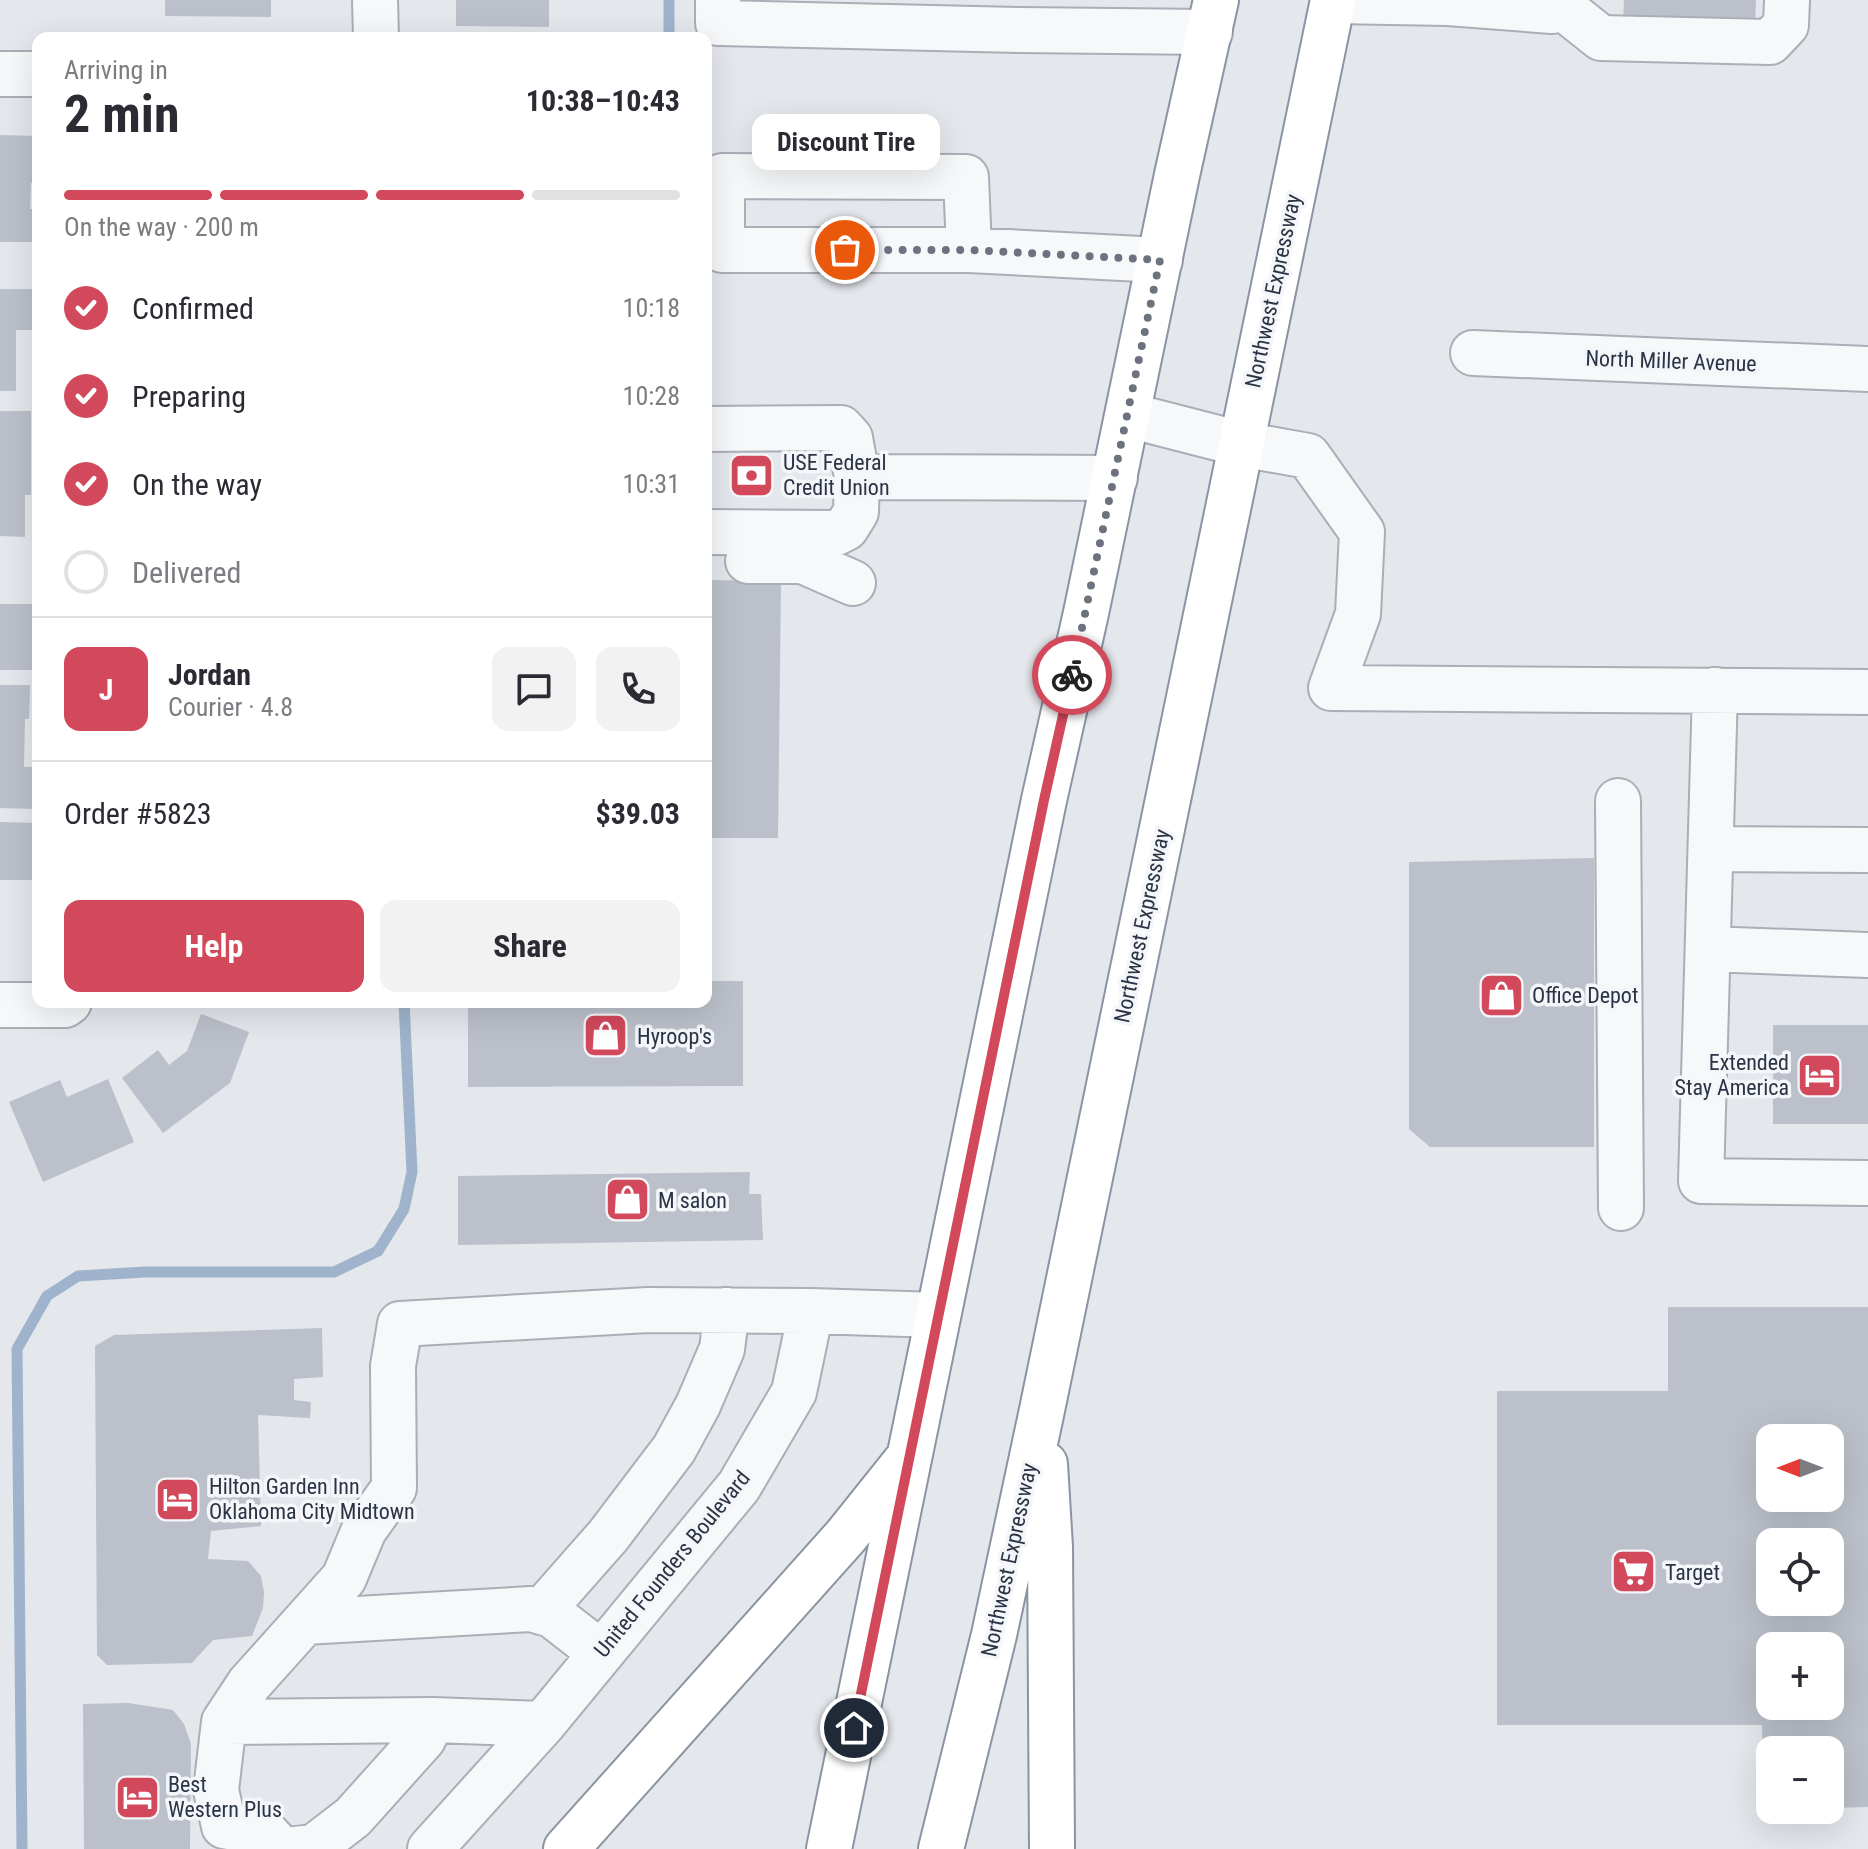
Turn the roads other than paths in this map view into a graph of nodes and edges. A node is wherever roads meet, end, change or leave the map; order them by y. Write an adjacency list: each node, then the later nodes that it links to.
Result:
1 (375, 0): 11 (street)
2 (1333, 0): 4 (street); 20 (highway, Northwest Expressway)
3 (1787, 0): 4 (street)
4 (1564, 3)
5 (718, 12): 6 (street)
6 (801, 12): 7 (street)
7 (885, 14): 8 (street)
8 (966, 14): 9 (street)
9 (1024, 15): 10 (street)
10 (1213, 16): 15 (highway)
11 (376, 32)
12 (0, 74): 13 (street)
13 (32, 74)
14 (969, 250): 14 (street); 15 (street)
15 (1160, 260): 18 (highway)
16 (1473, 353): 17 (street, North Miller Avenue)
17 (1868, 369)
18 (1128, 415): 20 (street); 22 (highway)
19 (712, 429): 21 (street)
20 (1241, 444): 26 (street); 40 (highway, Northwest Expressway)
21 (857, 477): 22 (street); 23 (street)
22 (1115, 478): 39 (highway)
23 (712, 532)
24 (712, 561): 25 (street)
25 (853, 583)
26 (1715, 690): 27 (street); 29 (street)
27 (1868, 692)
28 (1618, 801): 36 (street)
29 (1711, 849): 30 (street); 31 (street)
30 (1868, 850)
31 (1708, 949): 32 (street); 35 (street)
32 (1868, 955)
33 (0, 1005): 34 (street)
34 (32, 1005)
35 (1868, 1183)
36 (1621, 1208)
37 (727, 1310): 38 (street); 42 (street); 43 (street)
38 (811, 1311): 39 (street); 44 (street, United Founders Boulevard)
39 (938, 1315): 41 (highway)
40 (1042, 1410): 53 (highway, Northwest Expressway); 54 (highway)
41 (910, 1456): 51 (highway); 52 (highway)
42 (541, 1612): 43 (street); 44 (street)
43 (305, 1622): 46 (street)
44 (601, 1653): 47 (street, United Founders Boulevard)
45 (433, 1720): 46 (street); 47 (street); 49 (street)
46 (224, 1722): 48 (street)
47 (543, 1724): 50 (street, United Founders Boulevard)
48 (281, 1849)
49 (295, 1849)
50 (430, 1849)
51 (566, 1849)
52 (829, 1849)
53 (941, 1849)
54 (1052, 1849)

